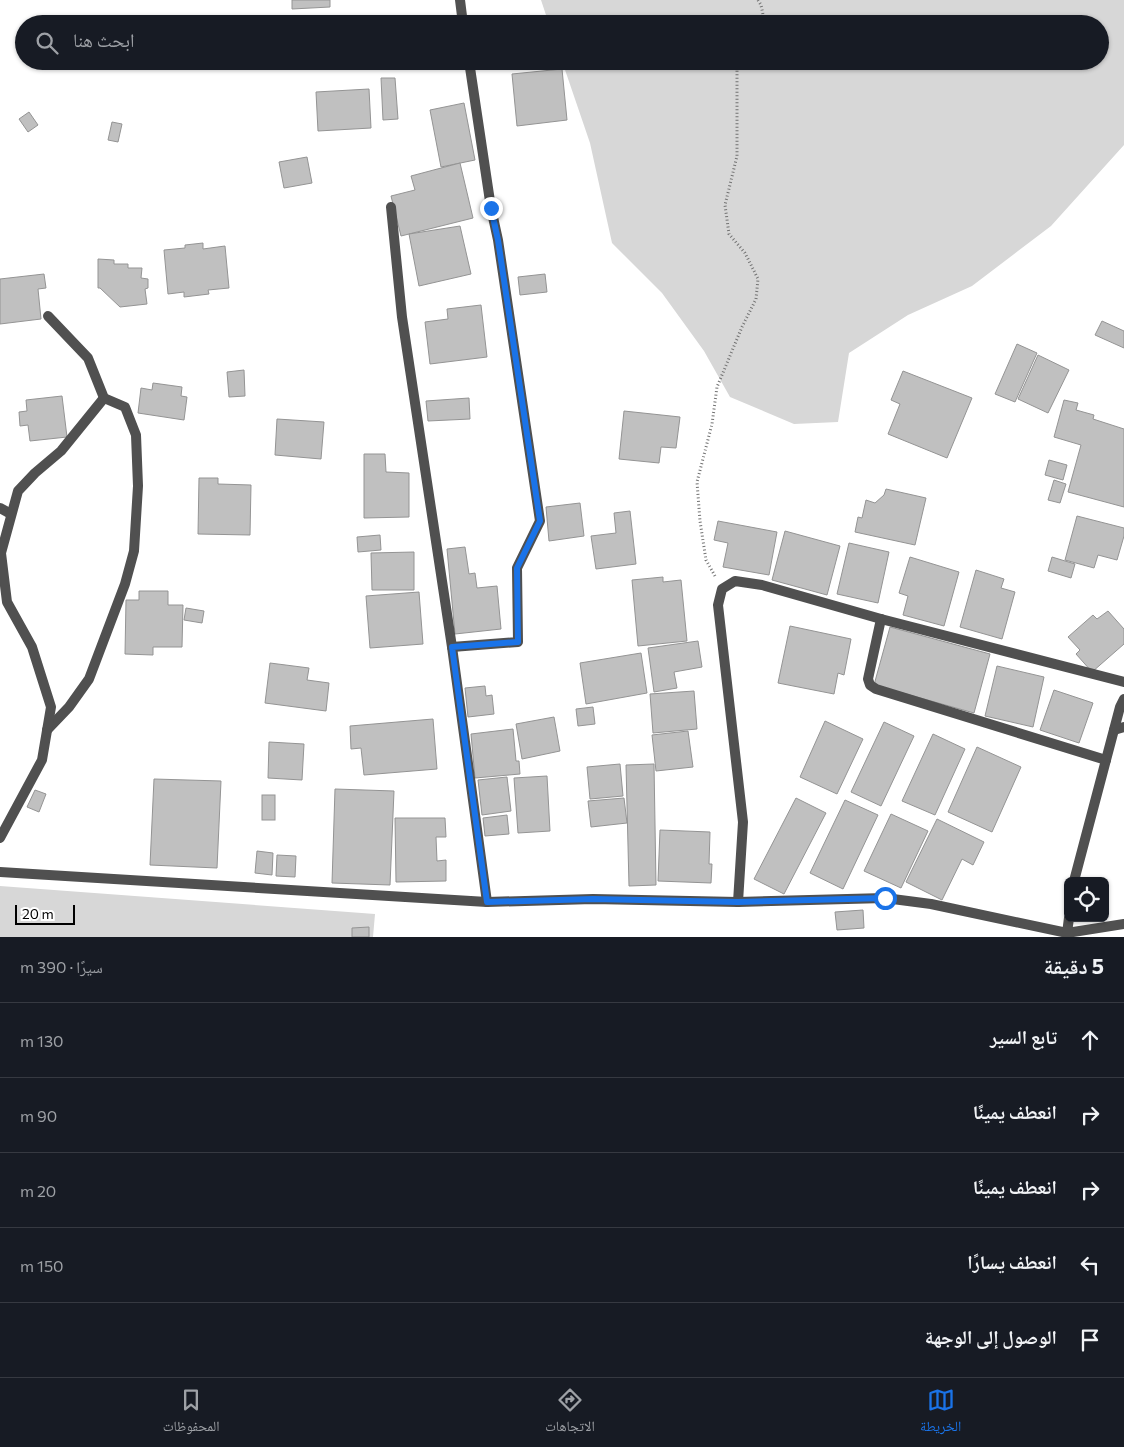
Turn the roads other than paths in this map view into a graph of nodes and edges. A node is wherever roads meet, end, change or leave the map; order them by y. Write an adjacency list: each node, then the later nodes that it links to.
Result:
1 (460, 0): 2 (street)
2 (462, 15)
3 (470, 70): 11 (street)
4 (391, 207): 11 (street)
5 (48, 316): 6 (street)
6 (104, 398): 8 (street); 15 (street)
7 (0, 508): 8 (street)
8 (10, 514): 9 (street)
9 (3, 603): 15 (street)
10 (881, 619): 12 (street); 16 (street); 21 (street)
11 (452, 647): 20 (street)
12 (1124, 682)
13 (1124, 699): 14 (street)
14 (1119, 728): 16 (street)
15 (46, 731): 17 (street)
16 (1106, 760): 19 (street)
17 (0, 838)
18 (0, 872): 20 (street)
19 (1075, 877)
20 (487, 902): 21 (street)
21 (738, 902): 24 (street)
22 (1069, 922): 24 (street)
23 (1124, 924): 24 (street)
24 (1067, 935)

